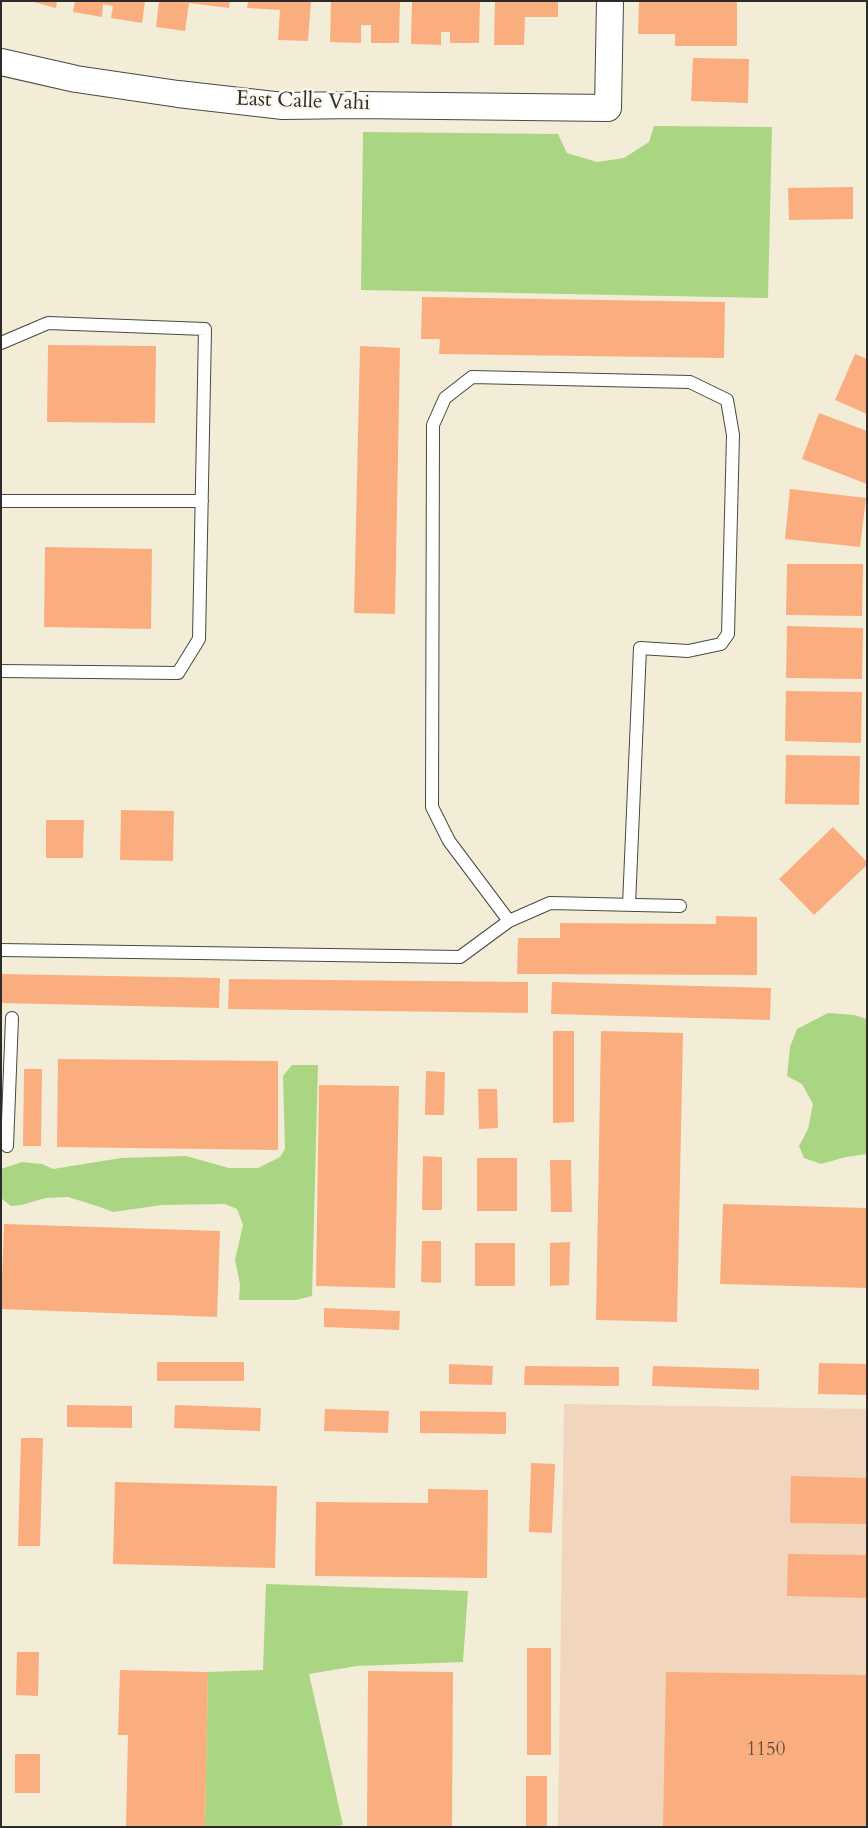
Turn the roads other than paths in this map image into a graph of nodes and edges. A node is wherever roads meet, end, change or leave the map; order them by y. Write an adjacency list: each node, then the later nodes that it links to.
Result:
1 (610, 1): 2 (street, East Calle Vahi)
2 (1, 62)
3 (1, 342): 5 (lane)
4 (1, 500): 5 (lane)
5 (202, 501): 6 (lane)
6 (1, 672)
7 (629, 905): 8 (lane); 9 (lane); 9 (lane)
8 (680, 906)
9 (509, 921): 10 (lane)
10 (1, 950)
11 (12, 1018): 12 (lane)
12 (7, 1146)

